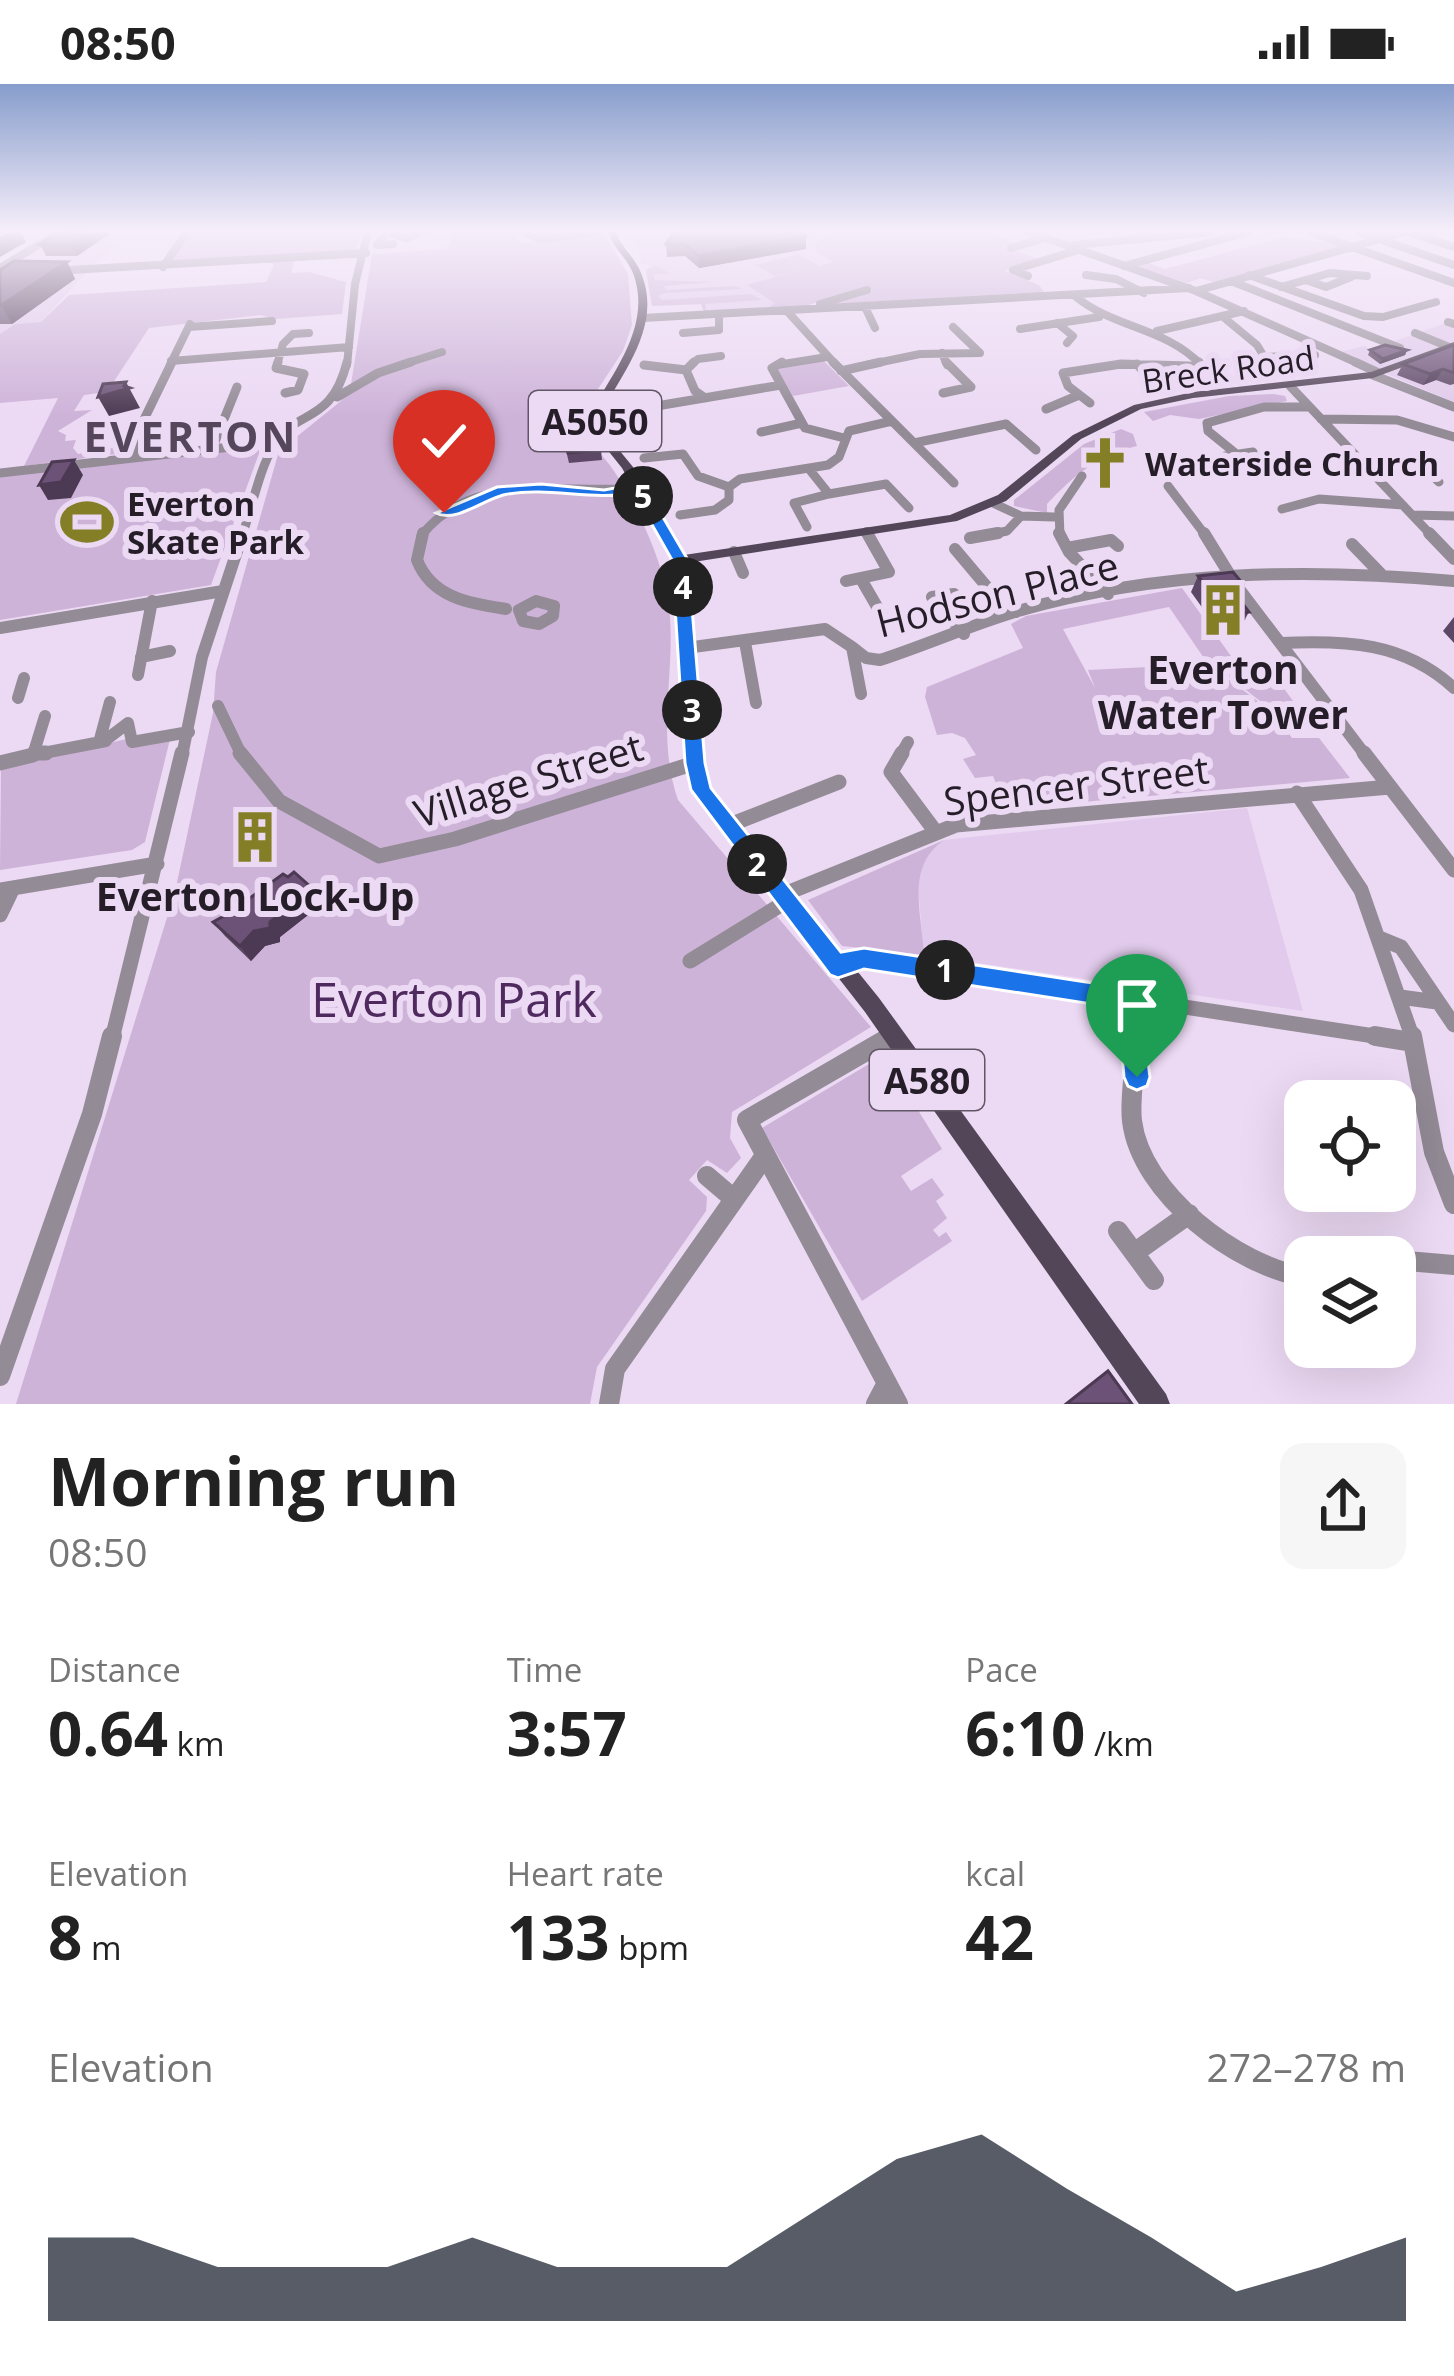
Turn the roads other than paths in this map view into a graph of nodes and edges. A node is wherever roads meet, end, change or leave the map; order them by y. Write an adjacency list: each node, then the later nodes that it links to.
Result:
1 (354, 294): 30 (street)
2 (640, 294): 17 (main road)
3 (853, 294): 11 (street)
4 (1116, 294): 8 (street)
5 (1202, 294): 12 (street)
6 (1265, 294): 31 (street)
7 (1300, 294): 9 (street)
8 (1075, 296): 10 (street); 16 (street)
9 (1436, 300)
10 (865, 307): 11 (street); 20 (street)
11 (792, 310): 13 (street); 39 (street)
12 (1244, 310): 15 (street); 51 (street)
13 (719, 314): 17 (street); 27 (street)
14 (1023, 316): 21 (street)
15 (1222, 316): 24 (street); 40 (street)
16 (1100, 317): 19 (street); 45 (street)
17 (643, 318): 91 (main road, A5050)
18 (267, 320): 41 (street)
19 (1058, 323): 21 (street); 28 (street)
20 (879, 325)
21 (1036, 326): 23 (street)
22 (952, 327): 35 (street)
23 (1019, 329)
24 (1157, 331)
25 (1414, 332): 29 (street)
26 (308, 333): 32 (street)
27 (688, 334)
28 (1087, 344)
29 (1452, 346): 51 (main road, Breck Road)
30 (349, 347): 32 (street); 59 (street)
31 (1400, 348)
32 (281, 352): 41 (street); 56 (street)
33 (442, 352): 59 (street)
34 (942, 353): 35 (street); 48 (street); 57 (street)
35 (980, 353): 36 (street)
36 (992, 353)
37 (1315, 355): 40 (street)
38 (721, 356): 46 (street)
39 (827, 357): 48 (street); 53 (street)
40 (1265, 357): 50 (street)
41 (172, 361): 77 (street)
42 (1137, 364): 45 (street); 49 (street); 52 (street)
43 (644, 365): 46 (street)
44 (1223, 367): 45 (street)
45 (1203, 368)
46 (686, 370): 60 (street)
47 (1049, 370): 49 (street)
48 (841, 371): 67 (street)
49 (1063, 373): 58 (street)
50 (1274, 373)
51 (1376, 374): 54 (main road, Breck Road); 63 (street)
52 (1145, 384)
53 (781, 385): 60 (street); 68 (street)
54 (1290, 386): 62 (street); 93 (main road, Breck Road)
55 (237, 387): 75 (street)
56 (285, 392)
57 (944, 393)
58 (1079, 395): 61 (street); 64 (street)
59 (337, 397): 72 (street)
60 (705, 398): 65 (street)
61 (1090, 403)
62 (1309, 406): 66 (street); 76 (street)
63 (1454, 407)
64 (1046, 409)
65 (627, 411)
66 (1321, 419): 70 (street); 81 (street)
67 (892, 422): 71 (street); 73 (street)
68 (802, 423): 69 (street); 71 (street)
69 (761, 432)
70 (1454, 437)
71 (844, 438): 82 (street)
72 (275, 442): 75 (street); 118 (street)
73 (914, 443): 74 (street); 87 (street)
74 (1034, 444)
75 (212, 449): 77 (street)
76 (1253, 452)
77 (138, 456): 83 (street)
78 (644, 458): 90 (street)
79 (1419, 463): 80 (street); 81 (street); 86 (street)
80 (1435, 463)
81 (1364, 464): 94 (street)
82 (809, 469): 90 (street); 92 (street)
83 (0, 472)
84 (874, 473): 88 (street)
85 (1082, 476): 101 (street)
86 (1439, 482)
87 (954, 483)
88 (882, 484): 92 (street); 95 (street)
89 (1168, 486): 114 (street)
90 (729, 487): 97 (street)
91 (638, 488): 111 (main road, A5050); 122 (street)
92 (829, 494): 102 (street)
93 (993, 503): 99 (street); 103 (main road, Breck Road)
94 (1402, 505): 96 (street); 98 (street)
95 (910, 508)
96 (1282, 508)
97 (680, 515)
98 (1413, 515): 100 (street); 110 (street)
99 (1021, 516): 101 (street); 104 (street)
100 (1454, 516)
101 (1054, 517): 107 (street)
102 (806, 526)
103 (867, 532): 109 (main road, Breck Road); 115 (street)
104 (970, 538)
105 (1112, 540): 107 (street)
106 (1352, 544): 113 (street)
107 (1067, 548): 120 (street)
108 (955, 549): 123 (street)
109 (734, 552): 111 (main road, Breck Road); 112 (street)
110 (1454, 559)
111 (680, 560): 130 (main road, A580)
112 (743, 573)
113 (1381, 574): 114 (street, Hodson Place); 117 (street, Hodson Place)
114 (1231, 576): 120 (street, Hodson Place); 128 (street)
115 (861, 579): 116 (street); 124 (street)
116 (846, 581)
117 (1454, 581)
118 (223, 591): 121 (street); 142 (street)
119 (954, 594): 126 (street)
120 (1108, 594): 123 (street, Hodson Place)
121 (152, 601): 125 (street); 132 (street)
122 (515, 610)
123 (1016, 612): 126 (street, Hodson Place)
124 (887, 624)
125 (0, 628)
126 (964, 634): 129 (street, Hodson Place)
127 (746, 642): 129 (street, Hodson Place); 130 (street, Hodson Place); 139 (street)
128 (1281, 643): 135 (street); 149 (street)
129 (852, 647): 137 (street)
130 (686, 648): 147 (main road, A580)
131 (170, 652): 132 (street)
132 (141, 657): 133 (street)
133 (138, 675)
134 (20, 688): 136 (street)
135 (1454, 688)
136 (0, 692)
137 (861, 694)
138 (110, 702): 143 (street)
139 (756, 703)
140 (218, 706): 147 (street, Village Street)
141 (45, 716): 145 (street)
142 (189, 732): 143 (street); 155 (street)
143 (107, 739): 145 (street)
144 (908, 742): 152 (street)
145 (33, 755): 146 (street)
146 (0, 763)
147 (695, 763): 151 (main road, A580)
148 (839, 782): 151 (street)
149 (1390, 787): 150 (street, Spencer Street); 153 (street)
150 (1297, 793): 152 (street, Spencer Street); 160 (street)
151 (727, 826): 158 (main road, A580)
152 (935, 831): 158 (street, Spencer Street)
153 (1436, 846): 154 (street); 156 (street)
154 (1454, 847)
155 (158, 864): 157 (street); 180 (street)
156 (1454, 870)
157 (6, 889): 159 (street)
158 (784, 898): 161 (street, Spencer Street); 162 (main road, A580)
159 (0, 915)
160 (1378, 938): 163 (street); 165 (street)
161 (690, 961)
162 (838, 967): 164 (street); 167 (main road, A580)
163 (1400, 997): 165 (street); 168 (street)
164 (1129, 998): 168 (street); 173 (street)
165 (1437, 1002): 166 (street)
166 (1454, 1025)
167 (894, 1035): 169 (street); 183 (main road, A580)
168 (1412, 1042): 172 (street)
169 (757, 1166): 171 (street); 181 (street)
170 (707, 1176): 171 (street)
171 (734, 1199): 182 (street)
172 (1454, 1204)
173 (1190, 1214): 175 (street); 178 (street)
174 (1118, 1232): 175 (street)
175 (1134, 1253): 179 (street)
176 (1416, 1262): 177 (street)
177 (1454, 1265)
178 (1284, 1276)
179 (1154, 1280)
180 (0, 1376)
181 (887, 1397)
182 (609, 1404)
183 (1156, 1404)

